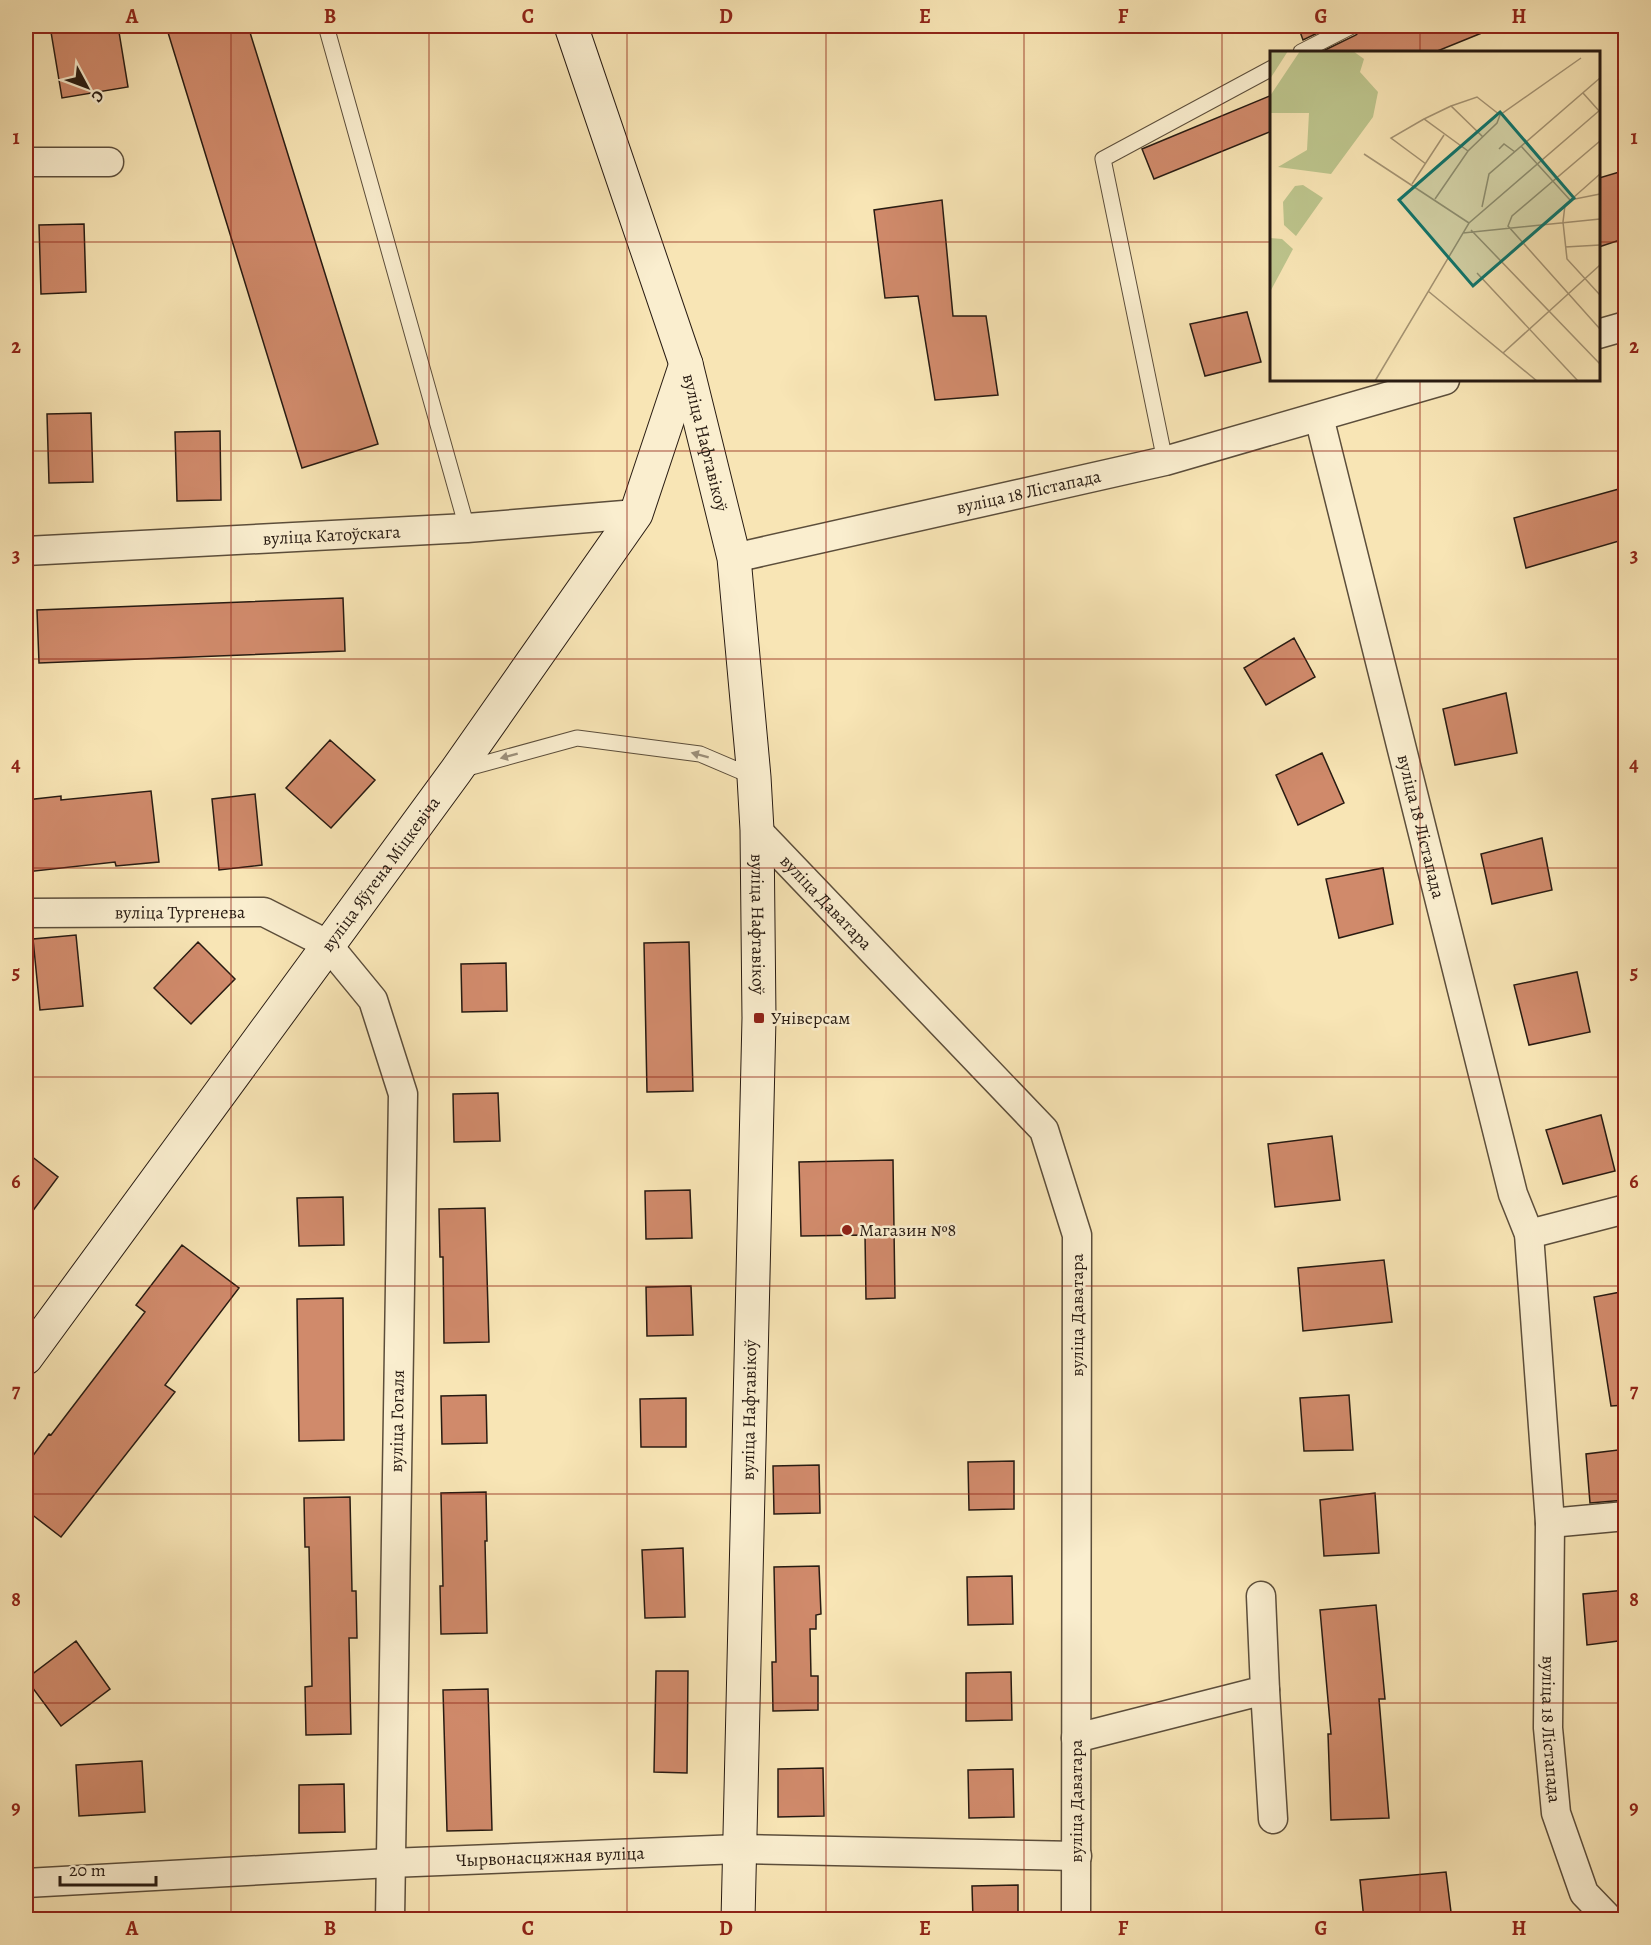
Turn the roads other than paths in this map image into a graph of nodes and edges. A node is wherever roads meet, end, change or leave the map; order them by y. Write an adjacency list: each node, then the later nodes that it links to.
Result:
1 (326, 26): 15 (lane)
2 (571, 26): 10 (street, вуліца Нафтавікоў)
3 (1352, 26): 4 (lane)
4 (1303, 51)
5 (1270, 69): 13 (lane)
6 (26, 162): 7 (street)
7 (109, 162)
8 (1626, 326): 9 (street)
9 (1600, 334)
10 (686, 364): 14 (street, вуліца Яўгена Міцкевіча); 17 (street, вуліца Нафтавікоў)
11 (1442, 381): 12 (street, вуліца 18 Лістапада)
12 (1319, 417): 13 (street, вуліца 18 Лістапада); 24 (street, вуліца 18 Лістапада)
13 (1165, 461): 17 (street, вуліца 18 Лістапада)
14 (636, 514): 15 (street, вуліца Катоўскага); 18 (street, вуліца Яўгена Міцкевіча)
15 (467, 528): 16 (street, вуліца Катоўскага)
16 (26, 551)
17 (734, 558): 19 (street, вуліца Нафтавікоў)
18 (456, 771): 19 (lane, one-way to 18); 22 (street, вуліца Яўгена Міцкевіча)
19 (754, 777): 20 (street, вуліца Нафтавікоў)
20 (757, 830): 30 (street, вуліца Даватара); 32 (street, вуліца Нафтавікоў)
21 (26, 913): 22 (street, вуліца Тургенева)
22 (327, 944): 25 (street, вуліца Яўгена Міцкевіча); 34 (street, вуліца Гогаля)
23 (1626, 1209): 24 (street)
24 (1529, 1234): 27 (street, вуліца 18 Лістапада)
25 (26, 1358)
26 (1626, 1516): 27 (street)
27 (1550, 1523): 39 (street, вуліца 18 Лістапада)
28 (1261, 1596): 29 (street)
29 (1265, 1690): 30 (street); 31 (street)
30 (1076, 1738): 33 (street, вуліца Даватара)
31 (1273, 1819)
32 (739, 1849): 33 (street, Чырвонасцяжная вуліца); 34 (street, Чырвонасцяжная вуліца); 37 (street, вуліца Нафтавікоў)
33 (1077, 1856): 38 (street, вуліца Даватара)
34 (390, 1863): 35 (street, Чырвонасцяжная вуліца); 36 (street, вуліца Гогаля)
35 (26, 1882)
36 (390, 1920)
37 (738, 1920)
38 (1076, 1920)
39 (1610, 1920)

